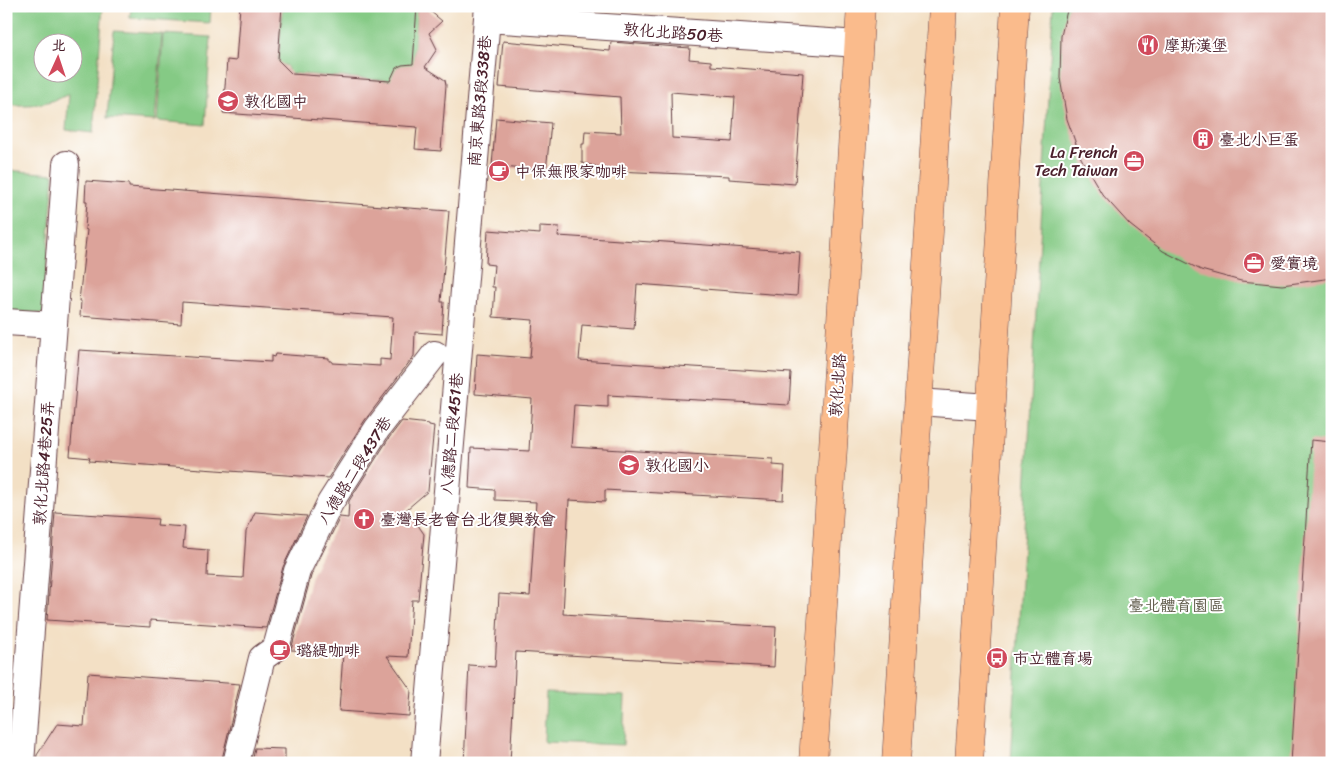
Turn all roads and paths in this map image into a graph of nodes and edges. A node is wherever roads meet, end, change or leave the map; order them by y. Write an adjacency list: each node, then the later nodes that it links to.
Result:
1 (861, 6): 5 (main road, 敦化北路)
2 (943, 6): 11 (main road)
3 (1015, 6): 12 (main road)
4 (487, 13): 5 (street, 敦化北路50巷); 7 (street, 南京東路3段338巷)
5 (858, 44): 16 (main road, 敦化北路)
6 (66, 164): 9 (street, 敦化北路4巷25弄)
7 (471, 195): 15 (street, 八德路二段451巷)
8 (6, 322): 9 (street)
9 (54, 325): 13 (street, 敦化北路4巷25弄)
10 (435, 354): 14 (street, 八德路二段437巷)
11 (918, 402): 12 (street); 17 (main road)
12 (990, 407): 18 (main road)
13 (21, 763)
14 (236, 763)
15 (424, 763)
16 (813, 763)
17 (896, 763)
18 (970, 763)

